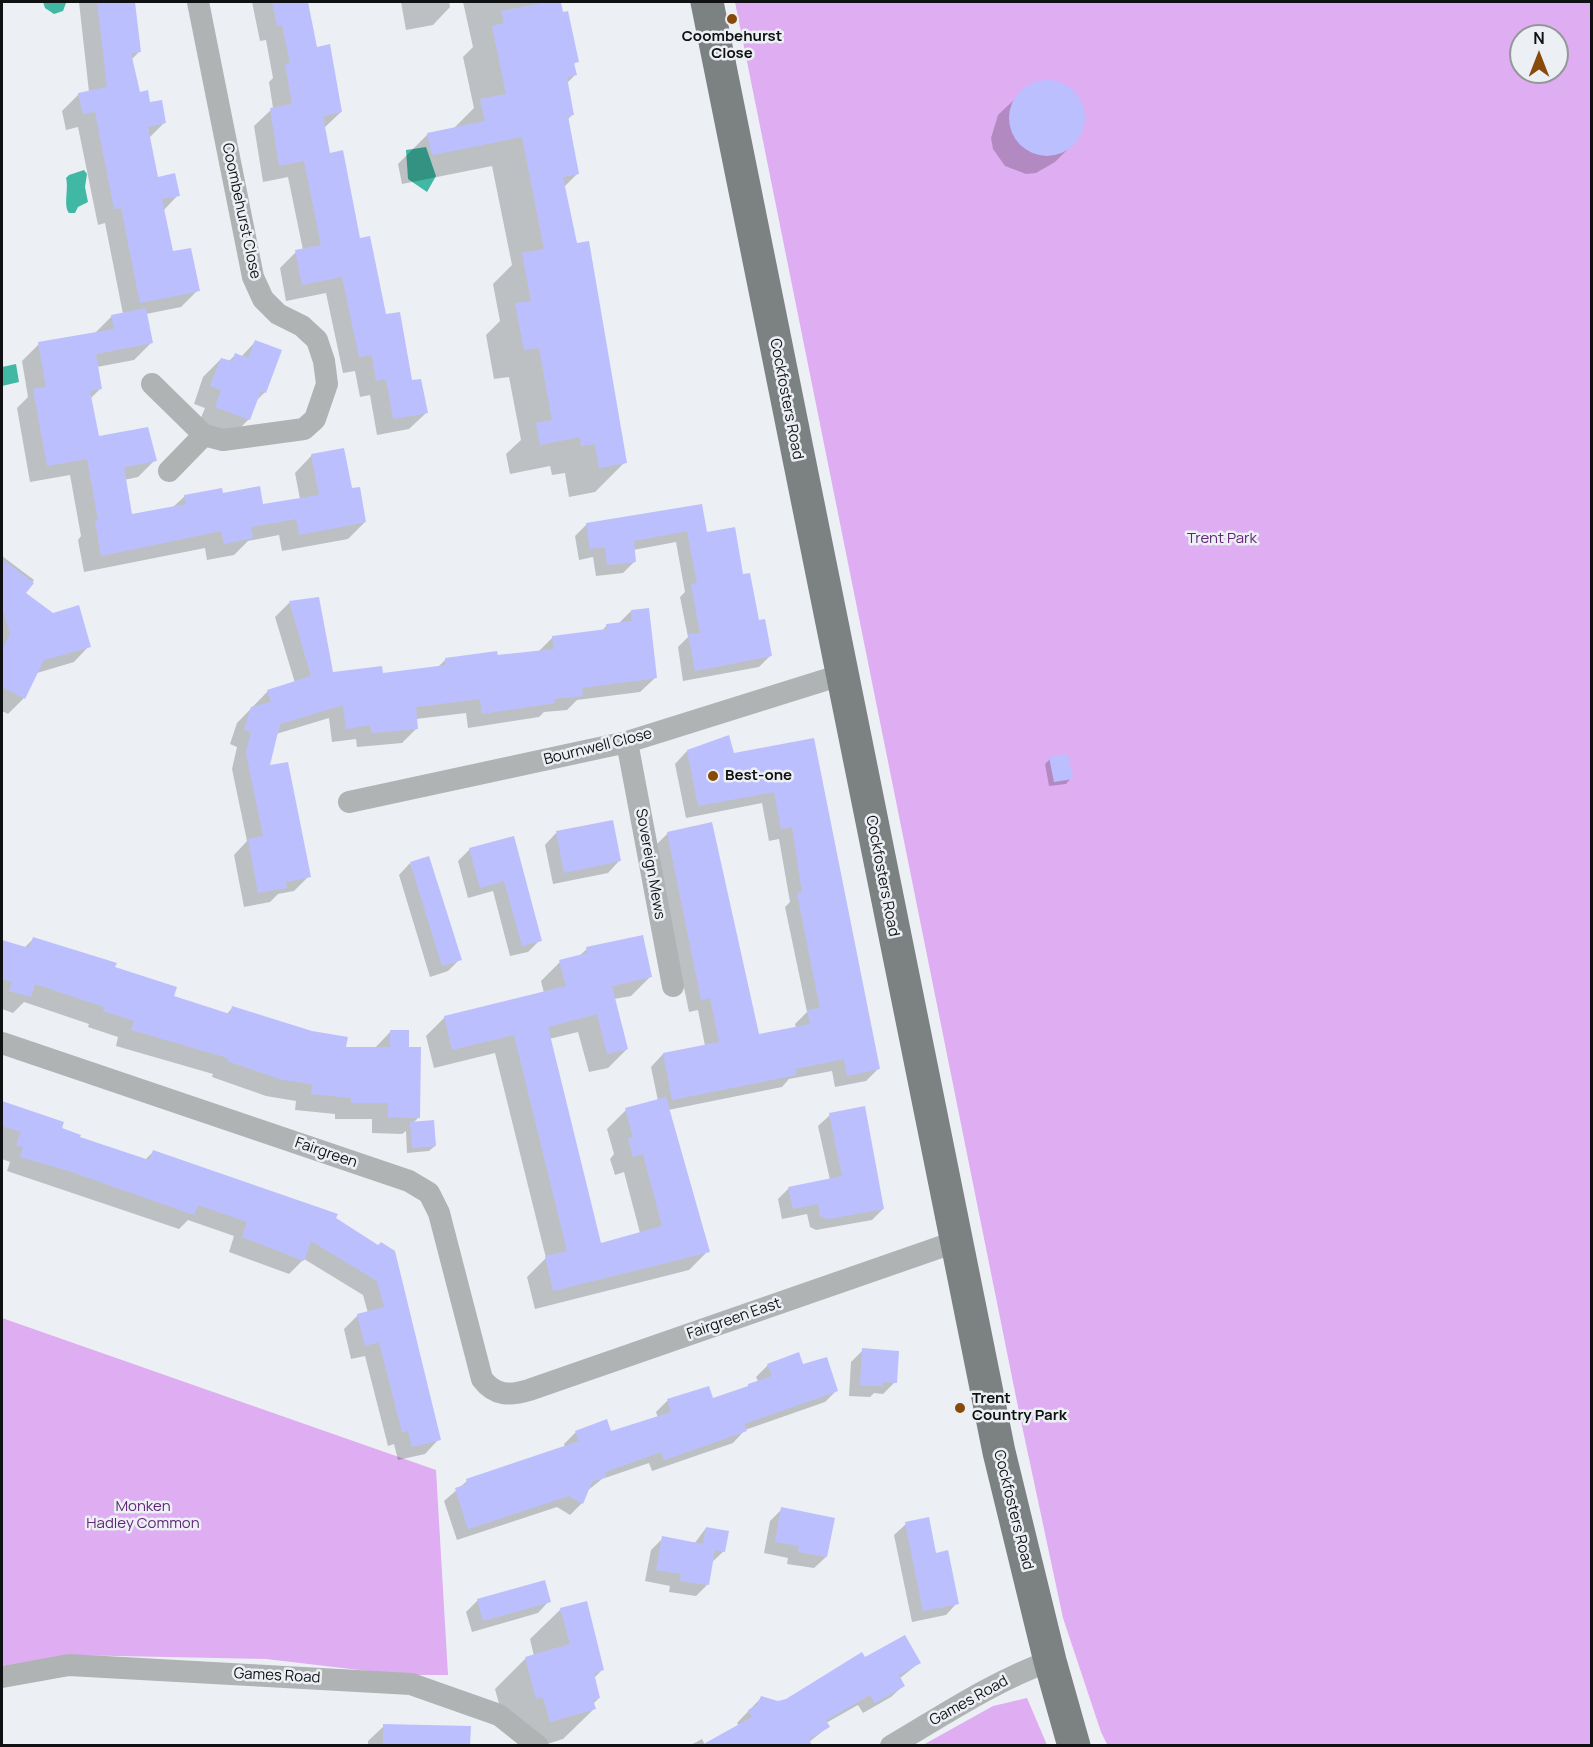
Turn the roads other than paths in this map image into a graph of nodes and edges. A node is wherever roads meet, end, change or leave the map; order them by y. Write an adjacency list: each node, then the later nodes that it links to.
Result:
1 (198, 2): 4 (street, Coombehurst Close)
2 (707, 2): 6 (main road, Cockfosters Road)
3 (152, 384): 4 (street)
4 (204, 435): 5 (street)
5 (169, 471)
6 (841, 675): 7 (street, Bournwell Close); 11 (main road, Cockfosters Road)
7 (627, 742): 8 (street, Bournwell Close); 9 (street, Sovereign Mews)
8 (349, 802)
9 (673, 986)
10 (2, 1043): 12 (street, Fairgreen)
11 (955, 1242): 12 (street, Fairgreen East); 13 (main road, Cockfosters Road)
12 (514, 1395)
13 (1050, 1661): 16 (street, Games Road); 17 (main road, Cockfosters Road)
14 (2, 1677): 15 (street, Games Road)
15 (538, 1746)
16 (891, 1746)
17 (1074, 1746)

